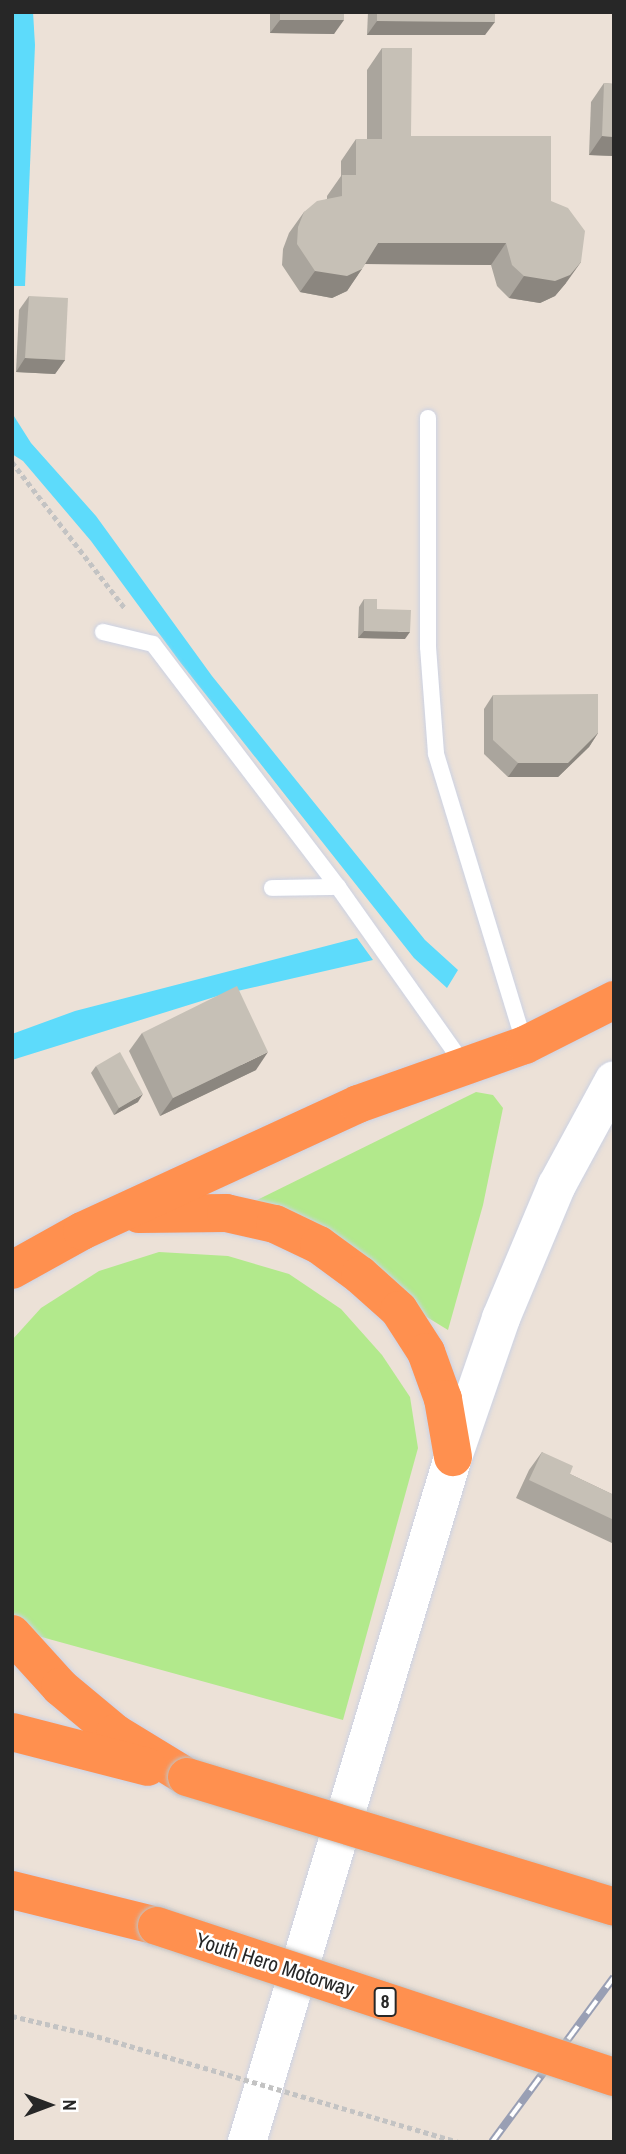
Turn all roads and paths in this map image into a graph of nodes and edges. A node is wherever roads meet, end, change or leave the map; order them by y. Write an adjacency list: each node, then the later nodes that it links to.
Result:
1 (428, 418): 8 (lane)
2 (12, 462): 4 (path)
3 (103, 632): 4 (lane)
4 (153, 644): 5 (lane)
5 (338, 887): 6 (lane); 9 (lane)
6 (272, 888)
7 (614, 1000): 8 (highway)
8 (526, 1045): 9 (highway)
9 (466, 1067): 11 (highway)
10 (614, 1080): 14 (main road)
11 (82, 1231): 12 (highway); 13 (highway); 14 (highway)
12 (12, 1270)
13 (12, 1282)
14 (453, 1457): 24 (main road)
15 (12, 1634): 17 (highway)
16 (12, 1732): 17 (highway)
17 (187, 1777): 19 (highway, bridge)
18 (12, 1890): 21 (highway, Youth Hero Motorway / 8)
19 (614, 1907)
20 (12, 1918): 21 (highway)
21 (157, 1926): 23 (highway, Youth Hero Motorway / 8, bridge)
22 (12, 2016): 25 (path, bridge)
23 (614, 2077)
24 (247, 2142)
25 (458, 2142)

